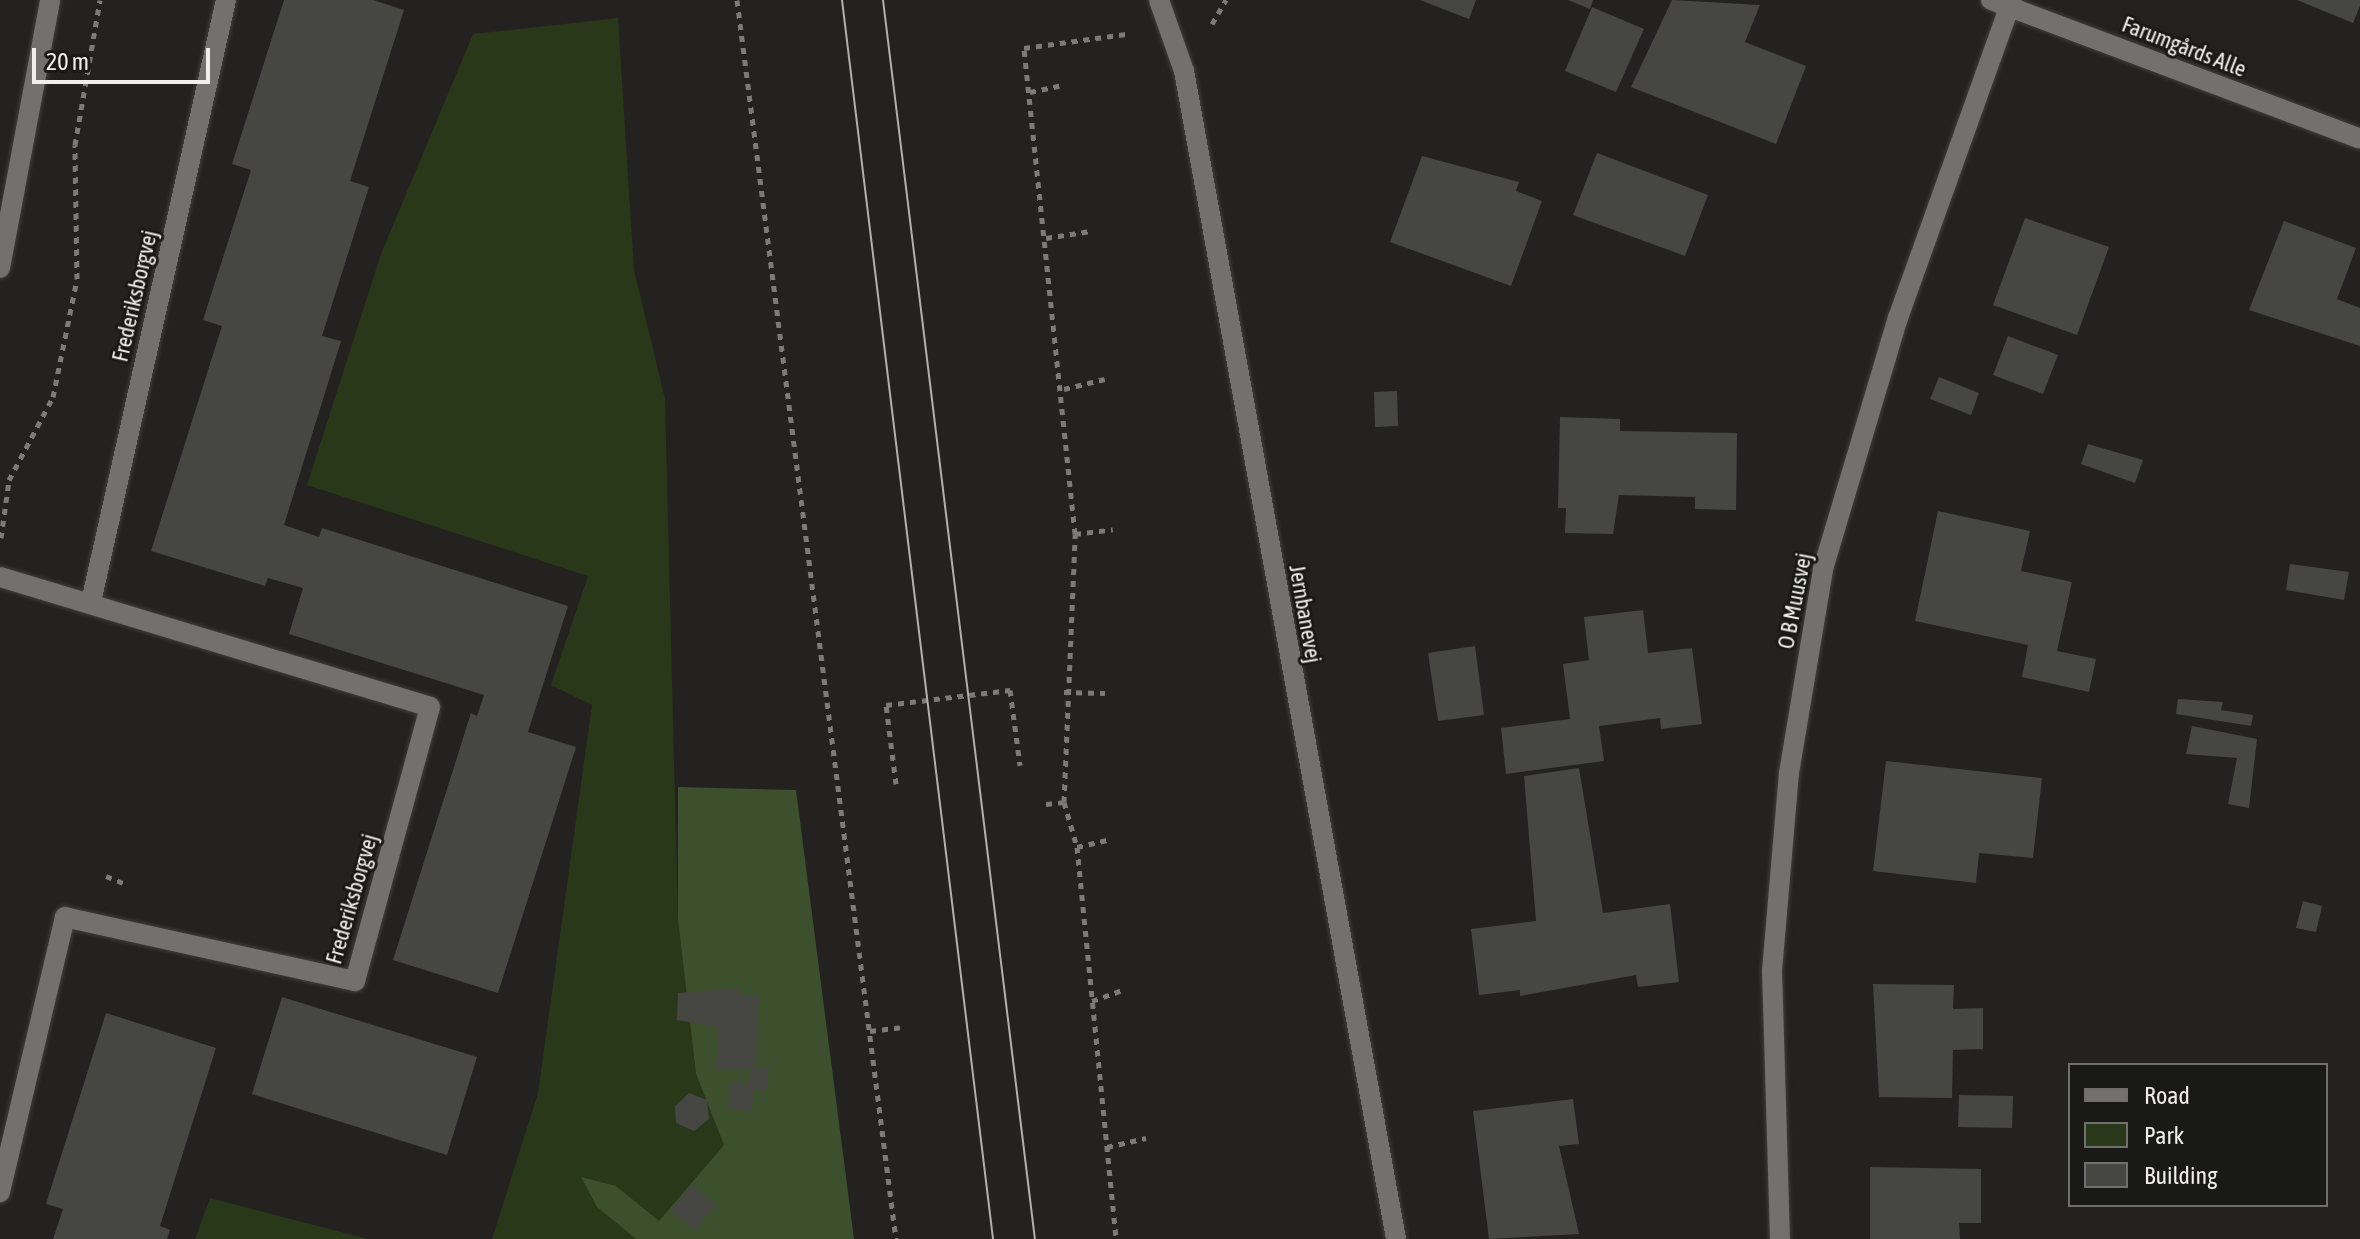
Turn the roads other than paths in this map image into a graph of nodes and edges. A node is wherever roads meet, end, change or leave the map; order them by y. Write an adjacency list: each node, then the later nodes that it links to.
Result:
1 (50, 0): 6 (street)
2 (226, 0): 8 (street, Frederiksborgvej)
3 (1159, 0): 10 (street, Jernbanevej)
4 (2004, 2): 5 (street, Farumgårds Alle); 11 (street, O B Muusvej)
5 (2360, 139)
6 (0, 268)
7 (0, 577): 8 (street, Frederiksborgvej)
8 (91, 602): 9 (street, Frederiksborgvej)
9 (0, 1192)
10 (1396, 1239)
11 (1780, 1239)

